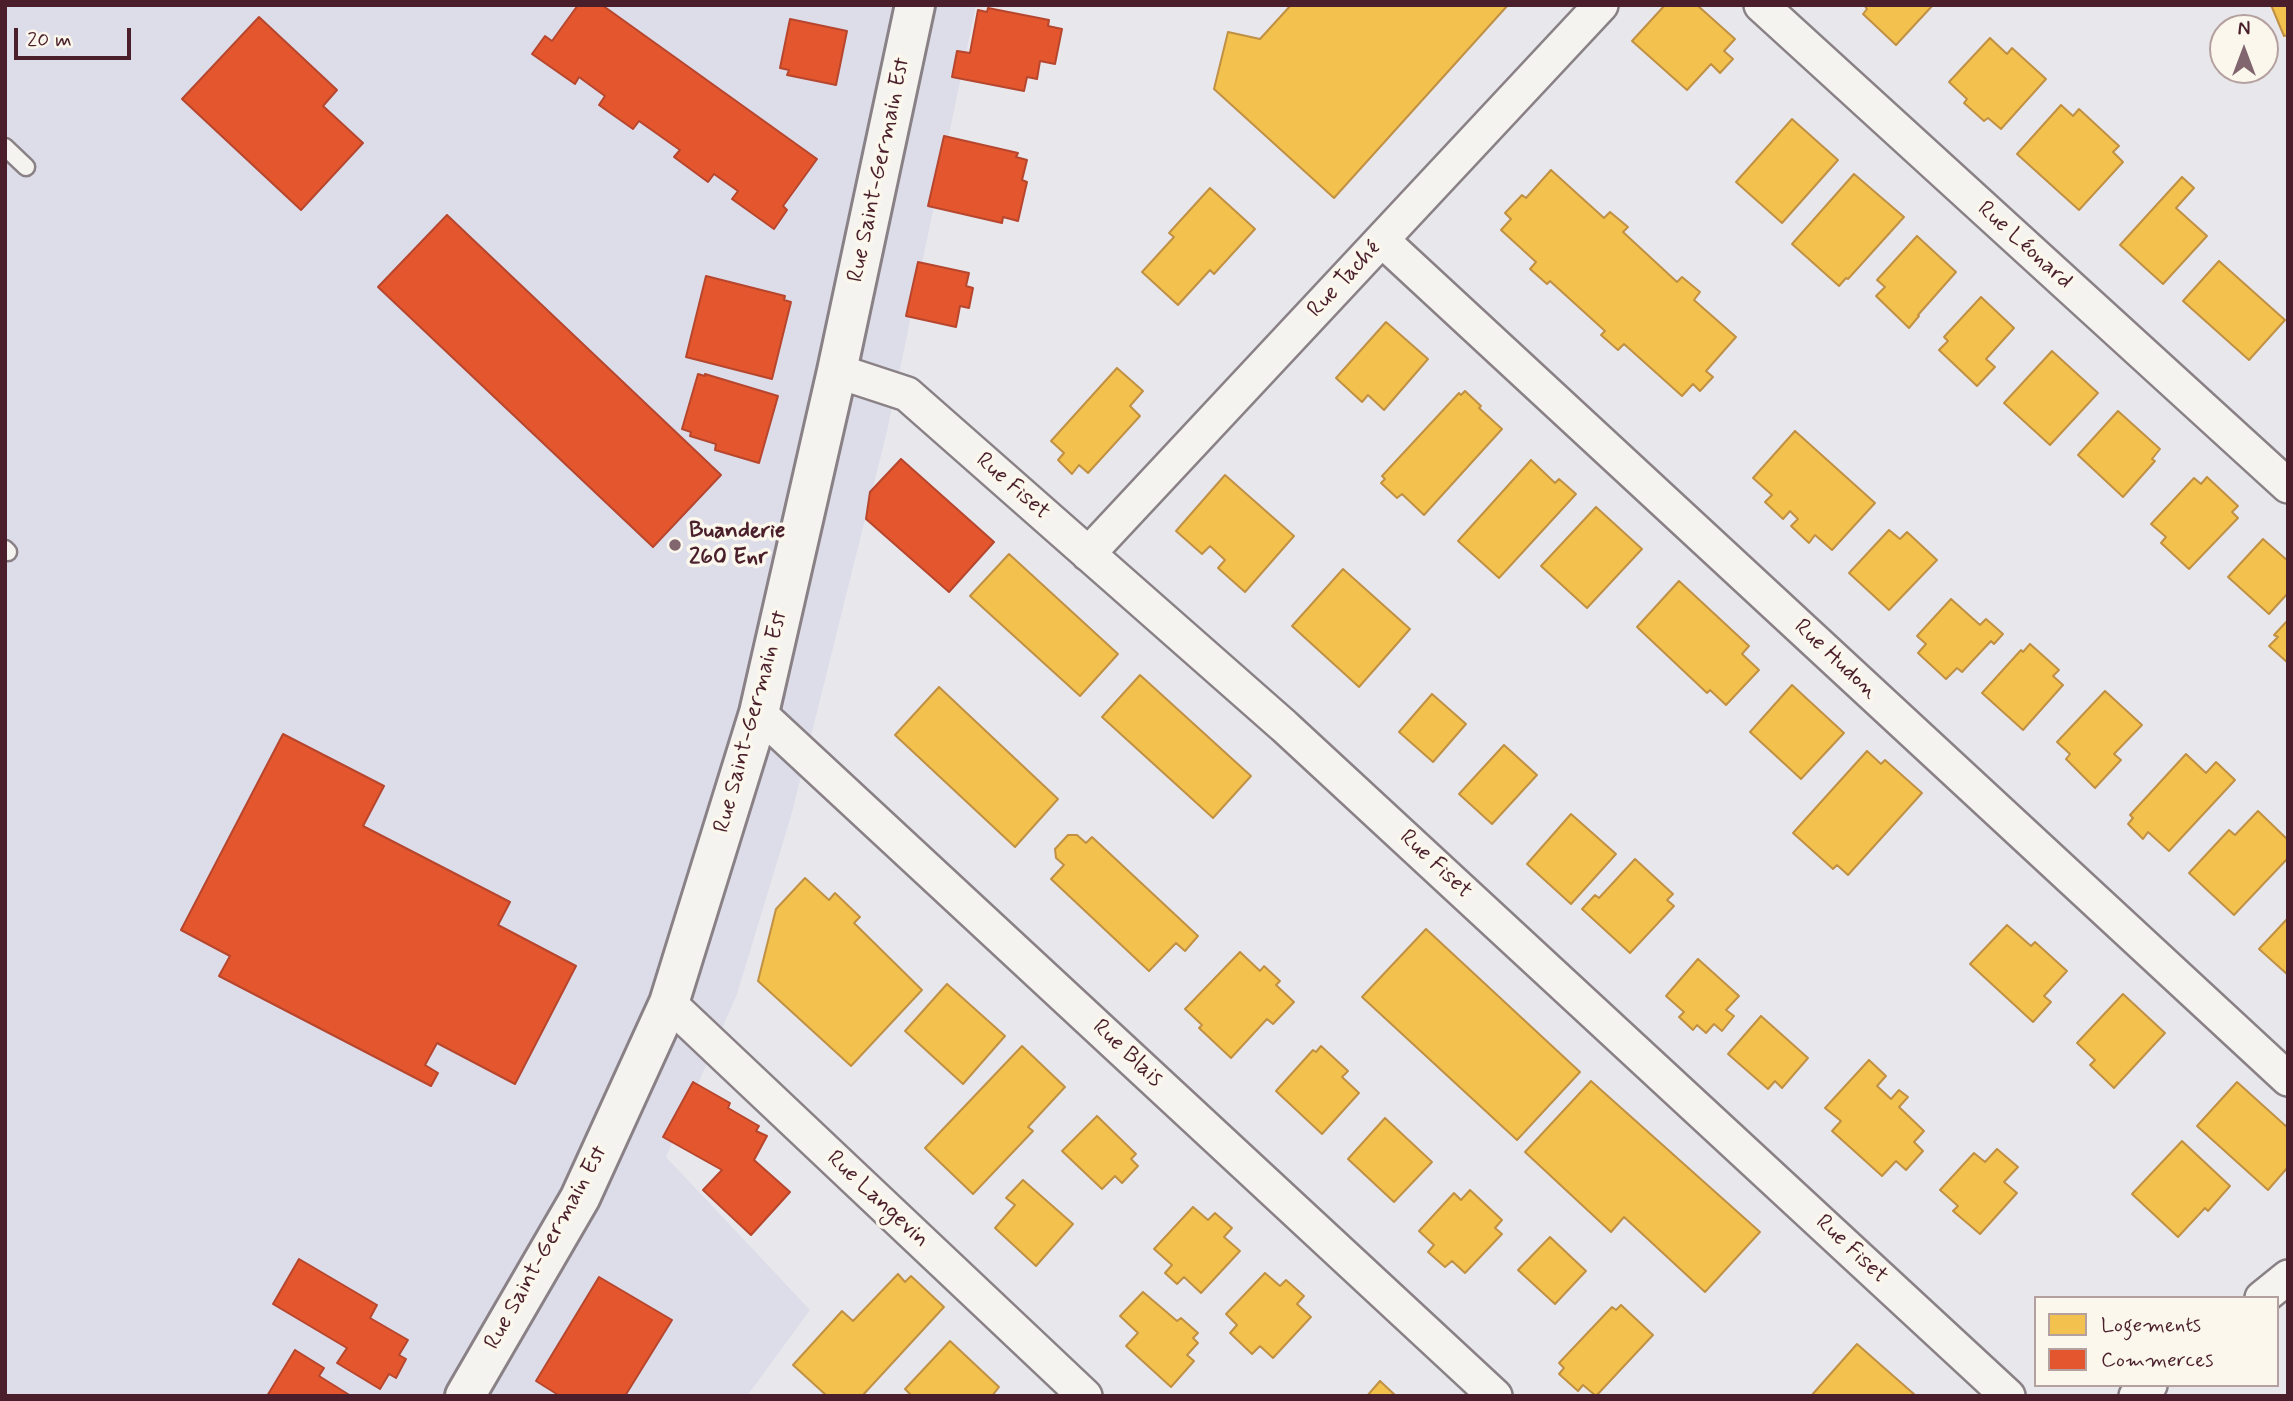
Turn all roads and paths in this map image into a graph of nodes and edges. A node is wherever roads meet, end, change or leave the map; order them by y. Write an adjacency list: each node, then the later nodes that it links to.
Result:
1 (915, 5): 7 (street, Rue Saint-Germain Est)
2 (1601, 5): 6 (street, Rue Taché)
3 (1761, 5): 8 (street, Rue Léonard)
4 (5, 147): 5 (lane)
5 (26, 167)
6 (1382, 240): 9 (street, Rue Taché); 12 (street, Rue Hudon)
7 (837, 371): 9 (street, Rue Fiset); 10 (street, Rue Saint-Germain Est)
8 (2288, 486)
9 (1088, 554): 18 (street, Rue Fiset)
10 (759, 713): 11 (street, Rue Saint-Germain Est); 17 (street, Rue Blais)
11 (669, 1003): 15 (street, Rue Saint-Germain Est); 16 (street, Rue Langevin)
12 (2288, 1079)
13 (2288, 1277): 14 (street)
14 (2264, 1296)
15 (465, 1396)
16 (1085, 1396)
17 (1496, 1396)
18 (2008, 1396)

